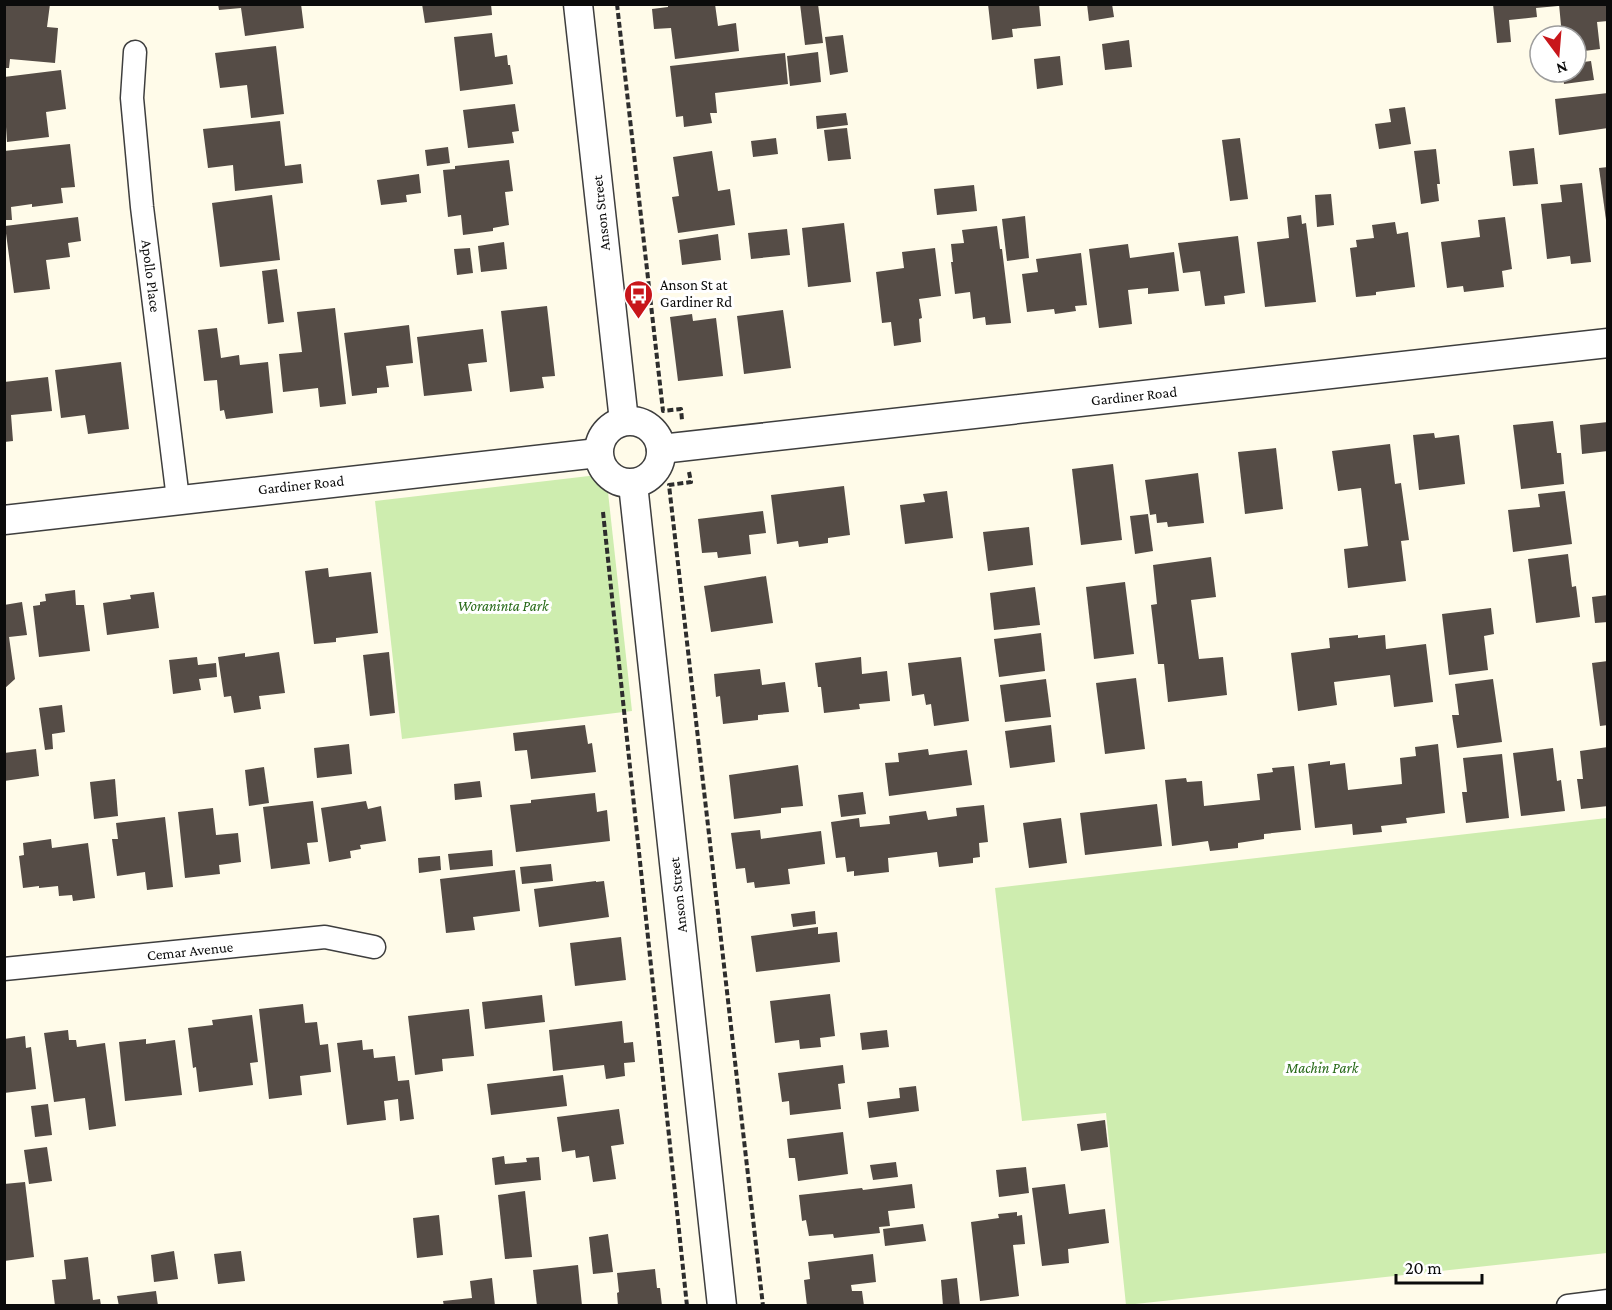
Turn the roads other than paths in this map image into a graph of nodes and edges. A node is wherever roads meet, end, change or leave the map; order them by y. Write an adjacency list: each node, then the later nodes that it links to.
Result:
1 (578, 4): 4 (street, Anson Street)
2 (135, 52): 8 (street, Apollo Place)
3 (1608, 343): 5 (street, Gardiner Road)
4 (624, 421): 5 (street); 6 (street)
5 (673, 448): 7 (street)
6 (598, 453): 7 (street); 8 (street, Gardiner Road)
7 (633, 484): 13 (street, Anson Street)
8 (178, 499): 9 (street, Gardiner Road)
9 (4, 520)
10 (374, 947): 11 (street, Cemar Avenue)
11 (4, 969)
12 (1608, 1301): 14 (street)
13 (722, 1305)
14 (1568, 1305)

